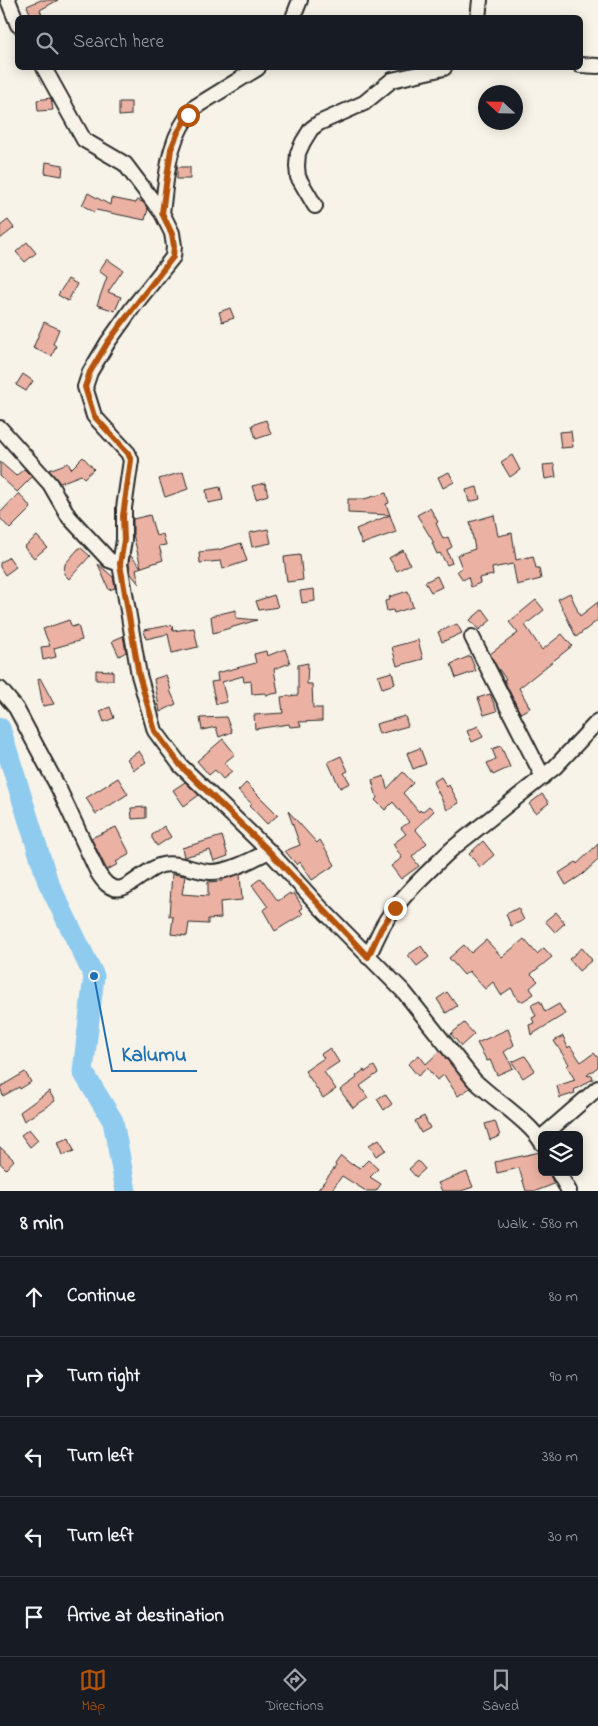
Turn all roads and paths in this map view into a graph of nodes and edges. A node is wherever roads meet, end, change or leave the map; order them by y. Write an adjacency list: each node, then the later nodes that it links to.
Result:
1 (8, 0): 6 (street)
2 (300, 0): 4 (street)
3 (480, 0): 5 (street)
4 (293, 15)
5 (478, 15)
6 (15, 18)
7 (583, 65): 8 (street)
8 (598, 66)
9 (45, 70): 13 (street)
10 (255, 70): 13 (street)
11 (435, 70): 12 (street)
12 (315, 206)
13 (162, 213): 15 (street)
14 (0, 428): 15 (street)
15 (120, 564): 20 (street)
16 (472, 637): 19 (street)
17 (0, 689): 20 (street)
18 (596, 728): 19 (street)
19 (543, 777): 21 (street)
20 (269, 851): 21 (street)
21 (368, 957): 24 (street)
22 (598, 1088): 23 (street)
23 (550, 1131)
24 (538, 1135)
25 (560, 1176): 26 (street)
26 (569, 1191)

